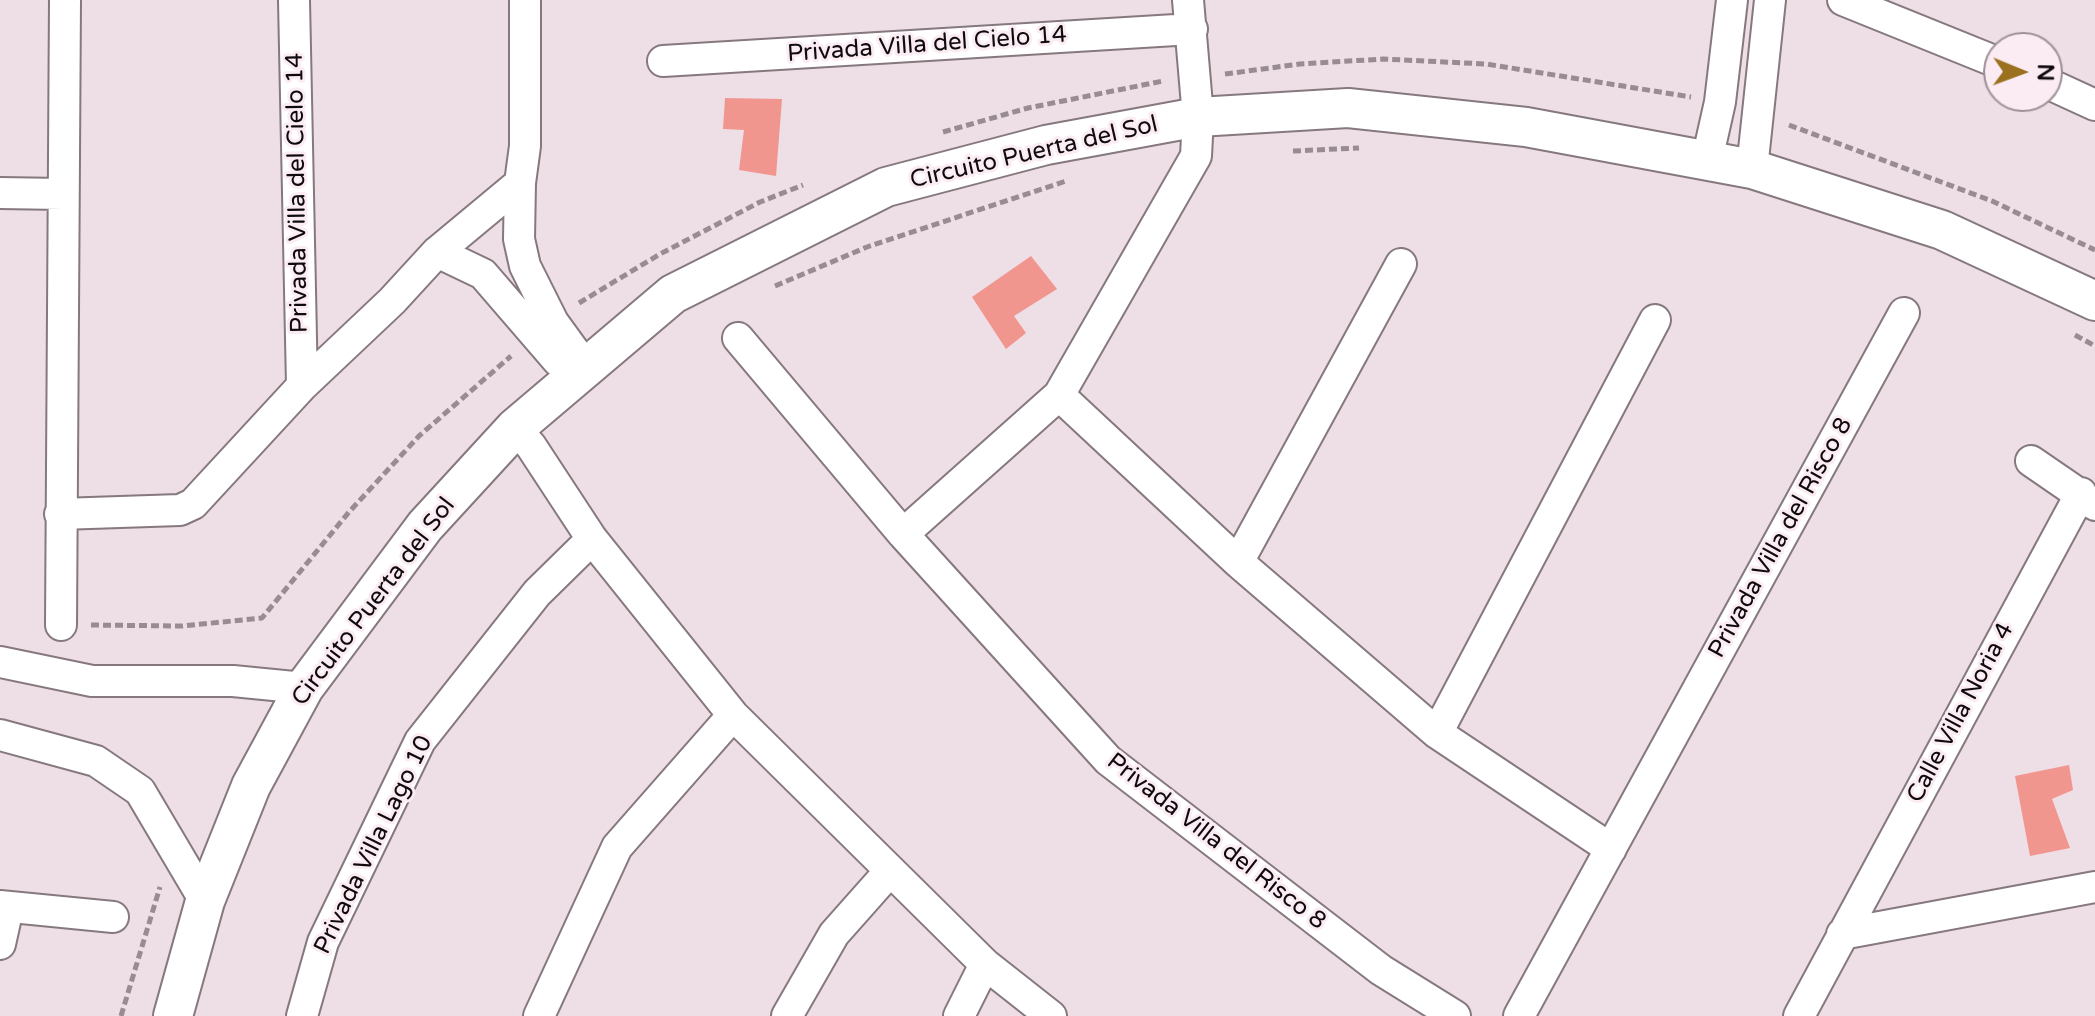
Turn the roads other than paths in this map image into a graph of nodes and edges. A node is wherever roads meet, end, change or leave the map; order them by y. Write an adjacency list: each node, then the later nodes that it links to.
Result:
1 (65, 0): 17 (street)
2 (294, 0): 26 (street, Privada Villa del Cielo 14)
3 (525, 0): 15 (street)
4 (1732, 0): 13 (street)
5 (1770, 0): 14 (street)
6 (1853, 1): 8 (street)
7 (1190, 14): 9 (street, Privada Villa del Cielo 14); 12 (street, Privada Villa del Cielo 14)
8 (1983, 56)
9 (663, 61)
10 (2063, 89): 11 (street)
11 (2094, 101)
12 (1198, 117): 13 (street, Circuito Puerta del Sol); 25 (street, Circuito Puerta del Sol); 27 (street)
13 (1707, 160): 14 (street, Circuito Puerta del Sol)
14 (1752, 169): 20 (street, Circuito Puerta del Sol)
15 (520, 183): 18 (street, Privada Villa del Cielo 14); 23 (street)
16 (0, 193): 17 (street)
17 (62, 194): 31 (street)
18 (437, 252): 23 (street); 26 (street, Privada Villa del Cielo 14)
19 (1401, 264): 34 (street)
20 (2095, 301)
21 (1904, 313): 41 (street, Privada Villa del Risco 8)
22 (1655, 320): 39 (street)
23 (545, 328): 25 (street)
24 (738, 338): 32 (street, Privada Villa del Risco 8)
25 (578, 372): 28 (street, Circuito Puerta del Sol)
26 (302, 386): 31 (street, Privada Villa del Cielo 14)
27 (1059, 395): 32 (street); 34 (street)
28 (523, 437): 33 (street); 37 (street, Circuito Puerta del Sol)
29 (2031, 461): 30 (street, Calle Villa Noria 4)
30 (2088, 499): 47 (street, Calle Villa Noria 4)
31 (60, 514): 35 (street)
32 (903, 534): 56 (street, Privada Villa del Risco 8)
33 (592, 539): 38 (street); 51 (street, Privada Villa Lago 10)
34 (1238, 562): 39 (street)
35 (61, 625)
36 (0, 662): 37 (street)
37 (304, 688): 44 (street, Circuito Puerta del Sol)
38 (733, 715): 42 (street); 52 (street)
39 (1437, 733): 41 (street)
40 (0, 735): 44 (street)
41 (1611, 849): 57 (street, Privada Villa del Risco 8)
42 (889, 872): 49 (street); 53 (street)
43 (2095, 887): 47 (street)
44 (205, 901): 50 (street, Circuito Puerta del Sol)
45 (4, 907): 46 (street); 48 (street)
46 (113, 917)
47 (1842, 934): 58 (street, Calle Villa Noria 4)
48 (0, 944)
49 (985, 964): 54 (street); 55 (street)
50 (173, 1016)
51 (302, 1016)
52 (539, 1016)
53 (787, 1016)
54 (959, 1016)
55 (1051, 1016)
56 (1455, 1016)
57 (1519, 1016)
58 (1799, 1016)

